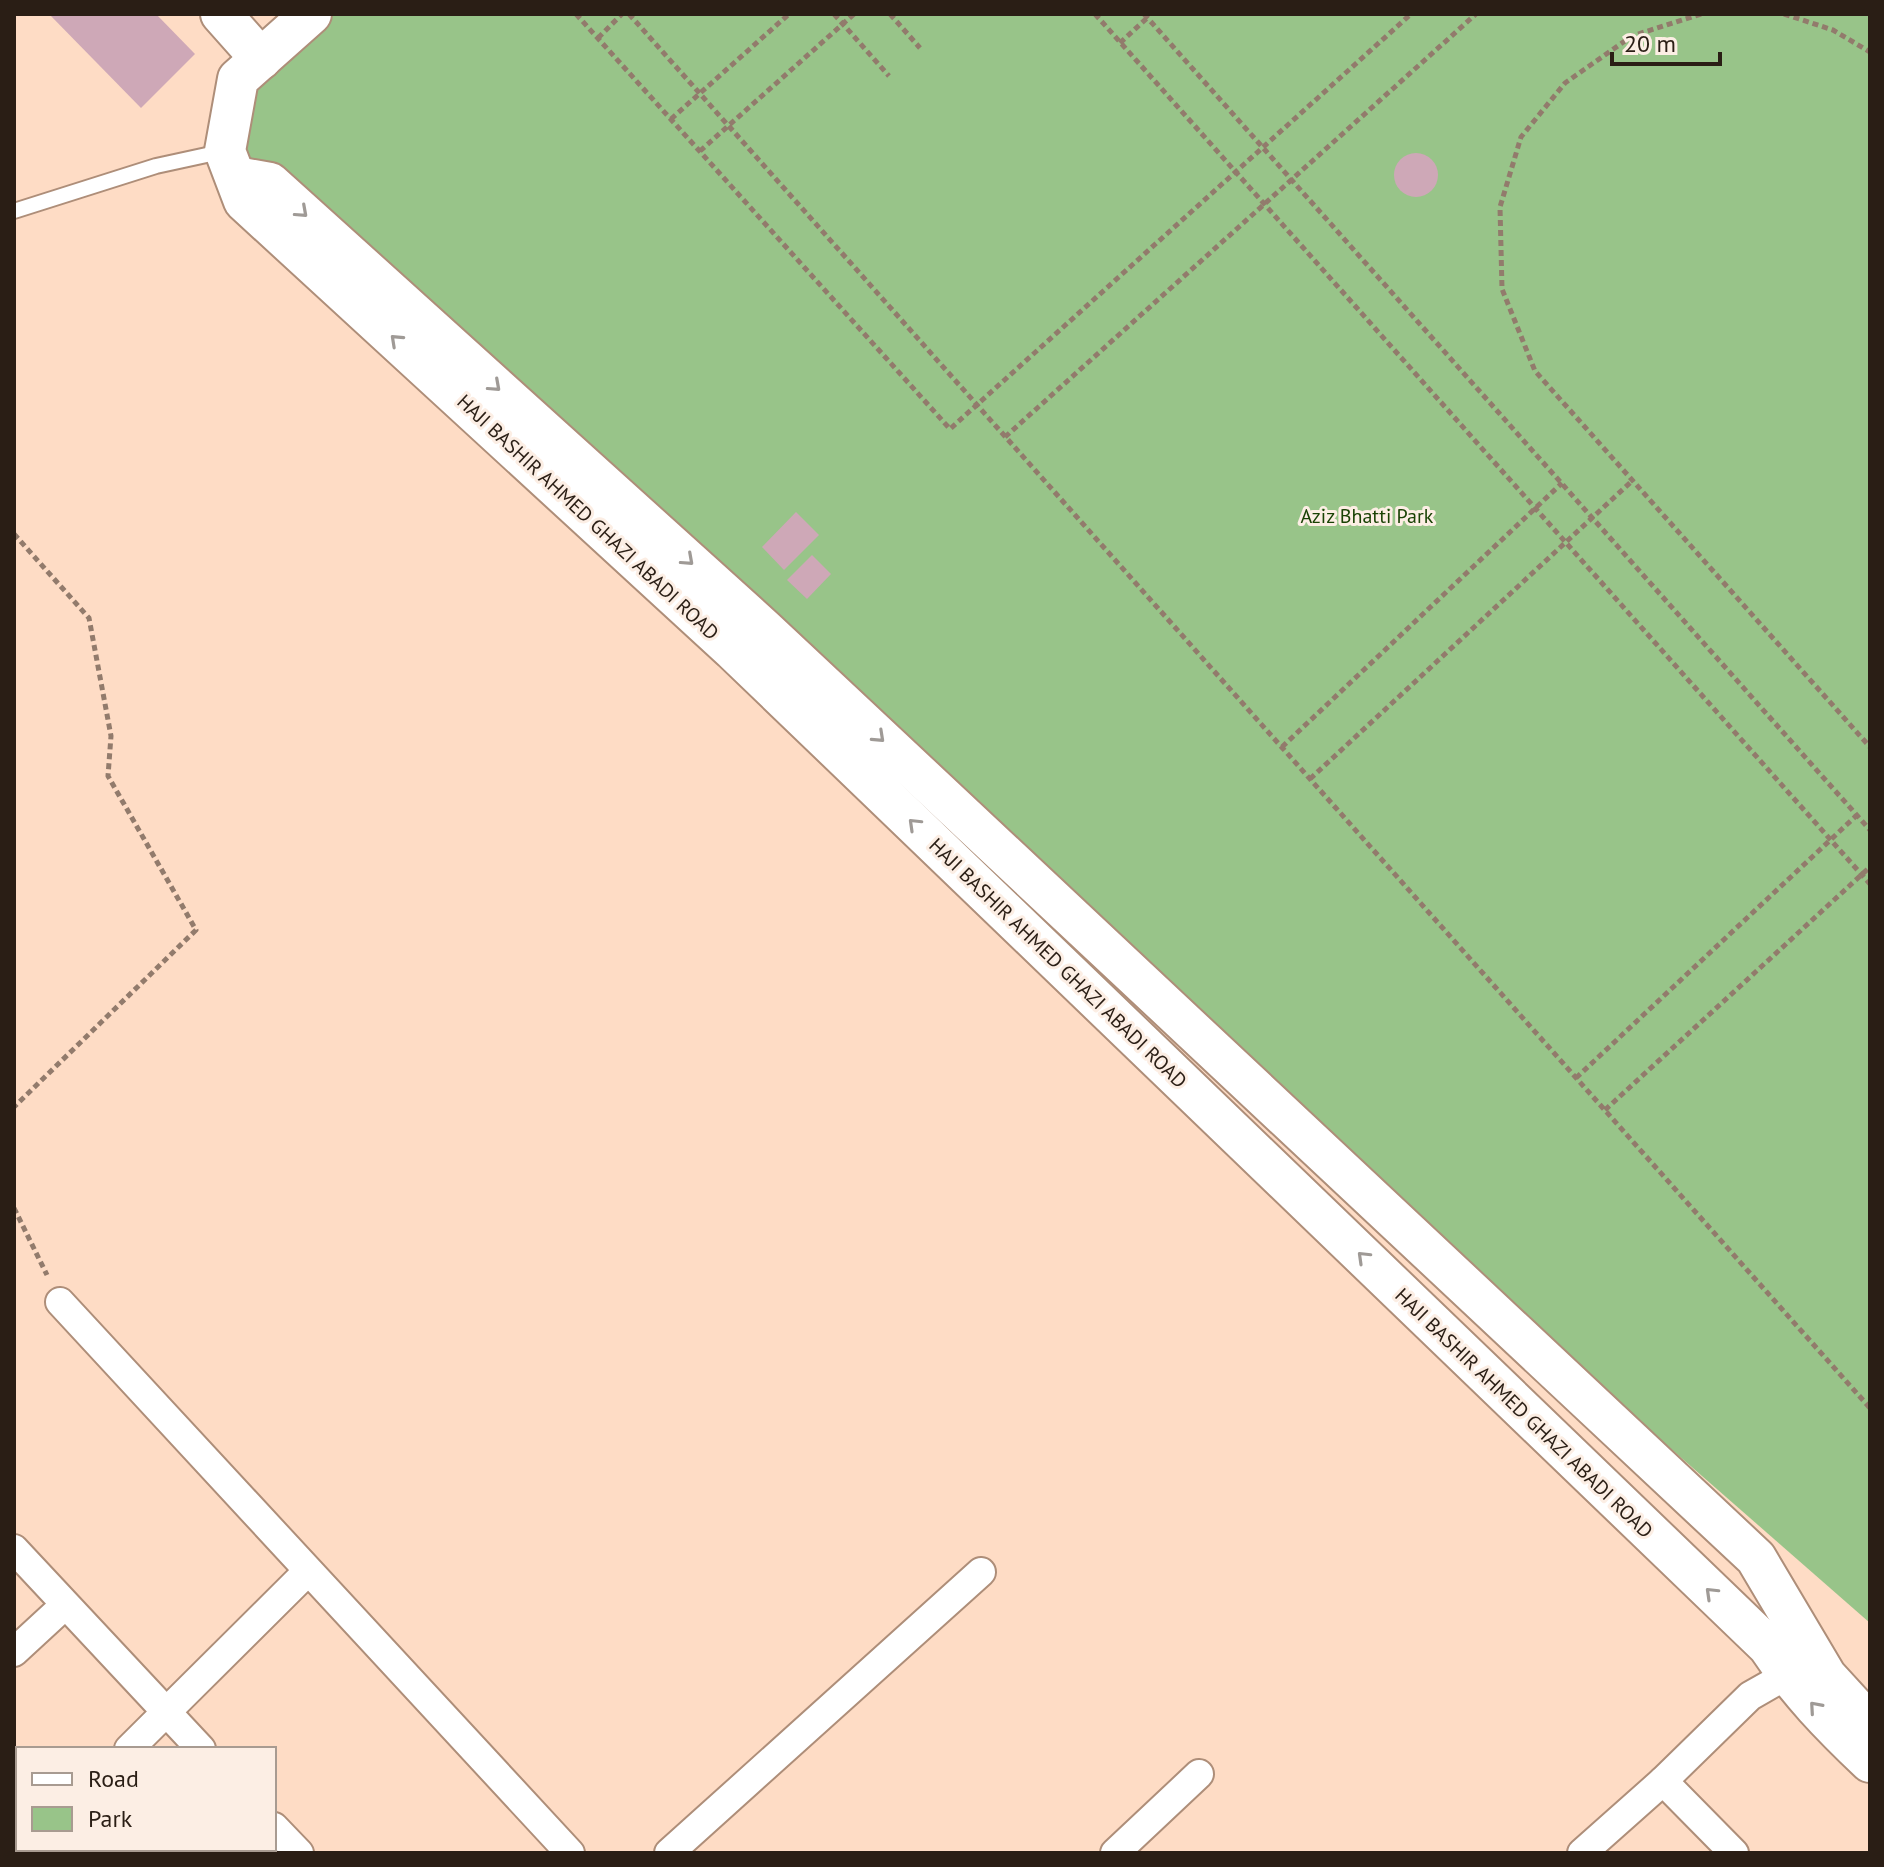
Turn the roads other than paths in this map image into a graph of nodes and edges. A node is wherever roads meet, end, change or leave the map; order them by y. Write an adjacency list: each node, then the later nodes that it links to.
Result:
1 (221, 14): 3 (street)
2 (311, 14): 3 (street)
3 (261, 59): 4 (street)
4 (230, 164): 5 (lane); 12 (street, HAJI BASHIR AHMED GHAZI ABADI ROAD, one-way to 4); 12 (street, HAJI BASHIR AHMED GHAZI ABADI ROAD, one-way to 12)
5 (14, 211)
6 (60, 1302): 8 (street)
7 (14, 1549): 10 (street)
8 (307, 1572): 13 (street); 22 (street)
9 (981, 1572): 23 (street)
10 (65, 1605): 11 (street); 13 (street)
11 (14, 1652)
12 (1800, 1663): 14 (street, HAJI BASHIR AHMED GHAZI ABADI ROAD); 17 (street, HAJI BASHIR AHMED GHAZI ABADI ROAD, one-way to 12); 19 (street)
13 (166, 1712): 15 (street); 16 (street)
14 (1870, 1724)
15 (131, 1747)
16 (199, 1747)
17 (1870, 1762)
18 (1199, 1774): 24 (street)
19 (1663, 1781): 25 (street); 26 (street)
20 (276, 1829): 21 (street)
21 (299, 1853)
22 (570, 1853)
23 (670, 1853)
24 (1115, 1853)
25 (1582, 1853)
26 (1734, 1853)

